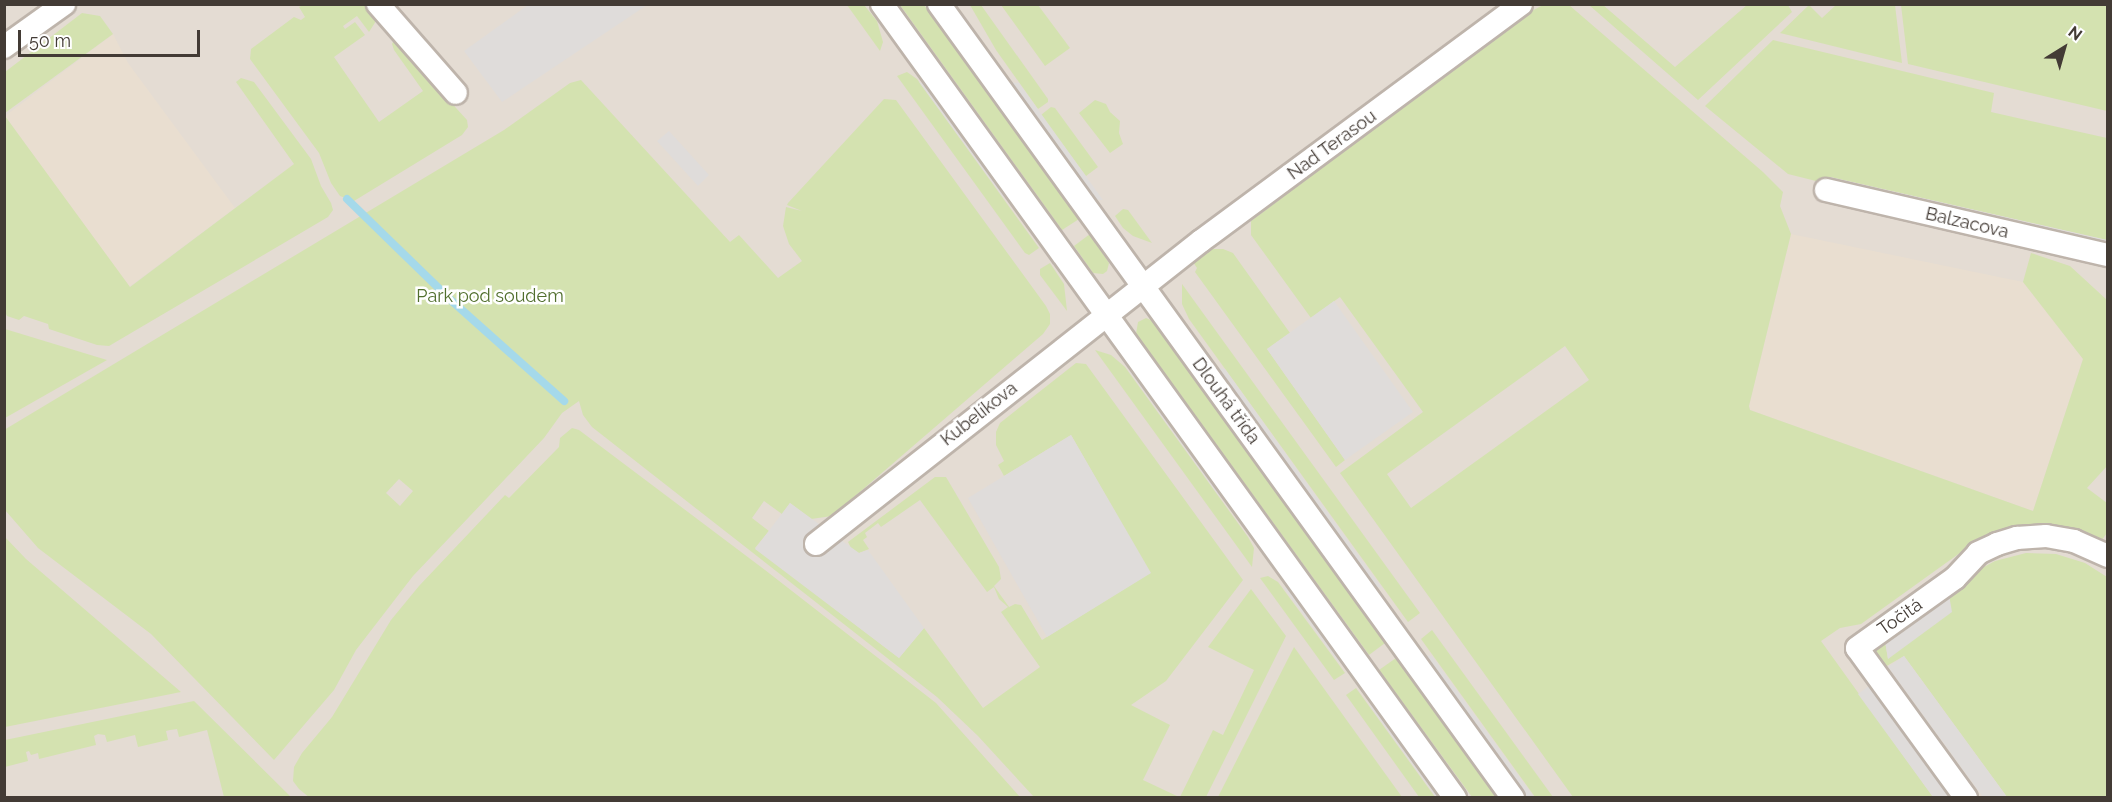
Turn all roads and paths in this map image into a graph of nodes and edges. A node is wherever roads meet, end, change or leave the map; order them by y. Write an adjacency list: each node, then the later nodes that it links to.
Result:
1 (64, 4): 6 (street)
2 (378, 4): 7 (street)
3 (882, 4): 11 (street)
4 (939, 4): 10 (street, Dlouhá třída)
5 (1521, 4): 10 (street, Nad Terasou)
6 (4, 47)
7 (456, 93)
8 (1826, 190): 9 (street, Balzacova)
9 (2108, 255)
10 (1143, 286): 11 (street, Kubelíkova); 15 (street, Dlouhá třída)
11 (1107, 314): 12 (street, Kubelíkova); 14 (street)
12 (816, 544)
13 (2108, 556): 16 (street, Točitá)
14 (1455, 798)
15 (1513, 798)
16 (1966, 798)

